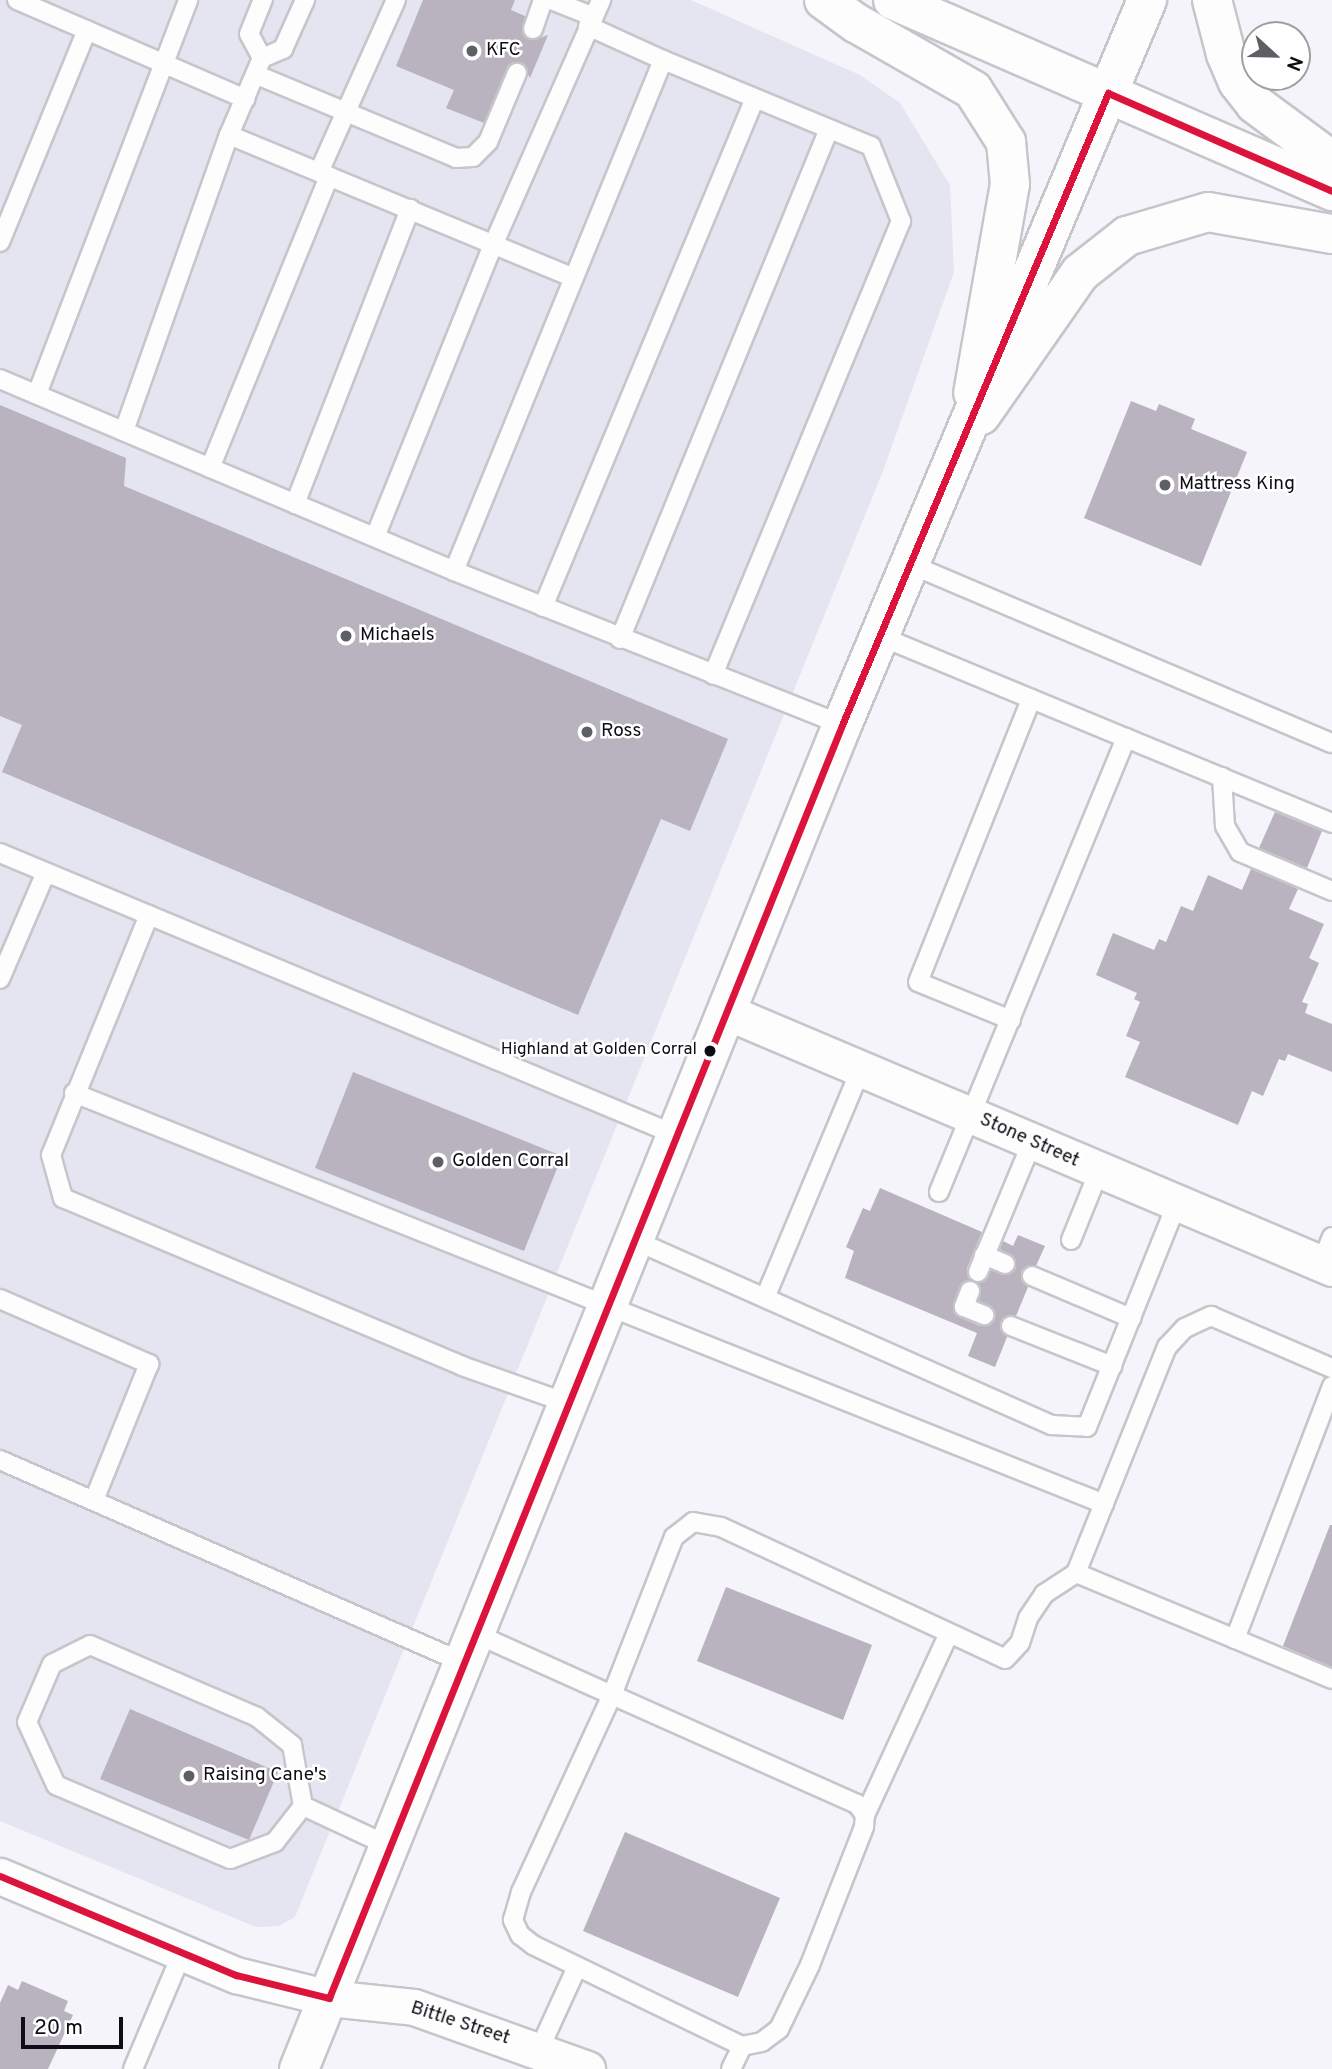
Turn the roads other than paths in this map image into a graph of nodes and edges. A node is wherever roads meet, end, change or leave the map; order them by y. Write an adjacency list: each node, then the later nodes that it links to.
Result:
1 (17, 0): 15 (lane)
2 (188, 0): 17 (lane)
3 (263, 0): 18 (lane)
4 (305, 0): 18 (lane)
5 (396, 0): 23 (lane)
6 (543, 0): 14 (lane)
7 (551, 0): 13 (lane)
8 (601, 0): 13 (lane)
9 (824, 0): 37 (main road)
10 (893, 0): 20 (main road)
11 (1147, 0): 20 (main road)
12 (1213, 0): 26 (main road)
13 (591, 22): 16 (lane); 32 (lane)
14 (533, 29)
15 (86, 30): 17 (lane); 31 (lane)
16 (663, 60): 21 (lane); 33 (lane)
17 (162, 62): 22 (lane); 35 (lane)
18 (259, 66): 22 (lane); 23 (lane)
19 (517, 73): 23 (lane)
20 (1108, 93): 28 (main road); 37 (main road)
21 (755, 98): 24 (lane); 43 (lane)
22 (246, 99): 25 (lane)
23 (347, 110): 27 (lane)
24 (829, 129): 45 (lane); 46 (lane)
25 (229, 135): 27 (lane); 36 (lane)
26 (1332, 161)
27 (324, 174): 29 (lane); 38 (lane)
28 (1332, 191)
29 (410, 209): 32 (lane); 39 (lane)
30 (1332, 234): 37 (main road)
31 (0, 242)
32 (494, 243): 33 (lane); 40 (lane)
33 (574, 278): 42 (lane)
34 (0, 379): 35 (lane)
35 (37, 394): 36 (lane)
36 (124, 431): 38 (lane)
37 (964, 440): 41 (main road)
38 (209, 468): 39 (lane)
39 (295, 504): 40 (lane)
40 (375, 537): 42 (lane)
41 (912, 565): 44 (main road); 50 (lane)
42 (454, 571): 43 (lane)
43 (543, 607): 45 (lane)
44 (882, 637): 47 (lane); 48 (main road)
45 (620, 639): 46 (lane)
46 (713, 675): 48 (lane)
47 (1031, 699): 49 (lane); 59 (lane)
48 (842, 725): 58 (main road)
49 (1126, 738): 51 (lane); 59 (lane)
50 (1332, 743)
51 (1222, 777): 52 (lane); 55 (lane)
52 (1332, 823)
53 (0, 853): 54 (lane)
54 (46, 872): 56 (lane); 57 (lane)
55 (1332, 891)
56 (149, 915): 61 (lane); 63 (lane)
57 (0, 979)
58 (727, 1012): 60 (street, Stone Street); 63 (main road)
59 (1011, 1020): 62 (lane)
60 (861, 1069): 62 (street, Stone Street); 74 (lane)
61 (74, 1093): 76 (lane); 83 (lane)
62 (971, 1116): 64 (street, Stone Street); 66 (lane)
63 (676, 1135): 68 (main road)
64 (1032, 1142): 65 (street, Stone Street); 71 (lane)
65 (1099, 1171): 67 (street, Stone Street); 69 (lane)
66 (939, 1192)
67 (1178, 1203): 70 (street, Stone Street); 78 (lane)
68 (634, 1240): 74 (lane); 76 (main road)
69 (1071, 1240)
70 (1328, 1256)
71 (1005, 1264)
72 (1032, 1276): 78 (lane)
73 (970, 1291): 77 (lane)
74 (765, 1298): 80 (lane)
75 (0, 1299): 85 (lane)
76 (607, 1306): 83 (main road); 86 (lane)
77 (984, 1315)
78 (1131, 1318): 80 (lane)
79 (1011, 1326): 80 (lane)
80 (1112, 1366)
81 (1332, 1368): 86 (lane)
82 (1332, 1386): 89 (lane)
83 (568, 1403): 90 (main road)
84 (0, 1460): 85 (lane)
85 (94, 1500): 90 (lane)
86 (1104, 1503): 87 (lane)
87 (1076, 1573): 88 (lane); 89 (lane)
88 (949, 1633): 92 (lane); 94 (lane)
89 (1235, 1639): 91 (lane)
90 (468, 1647): 92 (lane); 95 (main road)
91 (1332, 1679)
92 (612, 1695): 94 (lane); 98 (lane)
93 (303, 1806): 93 (lane); 95 (lane)
94 (864, 1815): 100 (lane)
95 (389, 1846): 99 (main road)
96 (0, 1876): 97 (street, Bittle Street)
97 (182, 1953): 99 (street, Bittle Street); 102 (lane)
98 (577, 1966): 100 (lane); 101 (lane)
99 (329, 1998): 101 (street, Bittle Street); 103 (main road)
100 (743, 2046): 105 (lane)
101 (539, 2050): 104 (street, Bittle Street)
102 (133, 2069)
103 (299, 2069)
104 (587, 2069)
105 (731, 2069)

